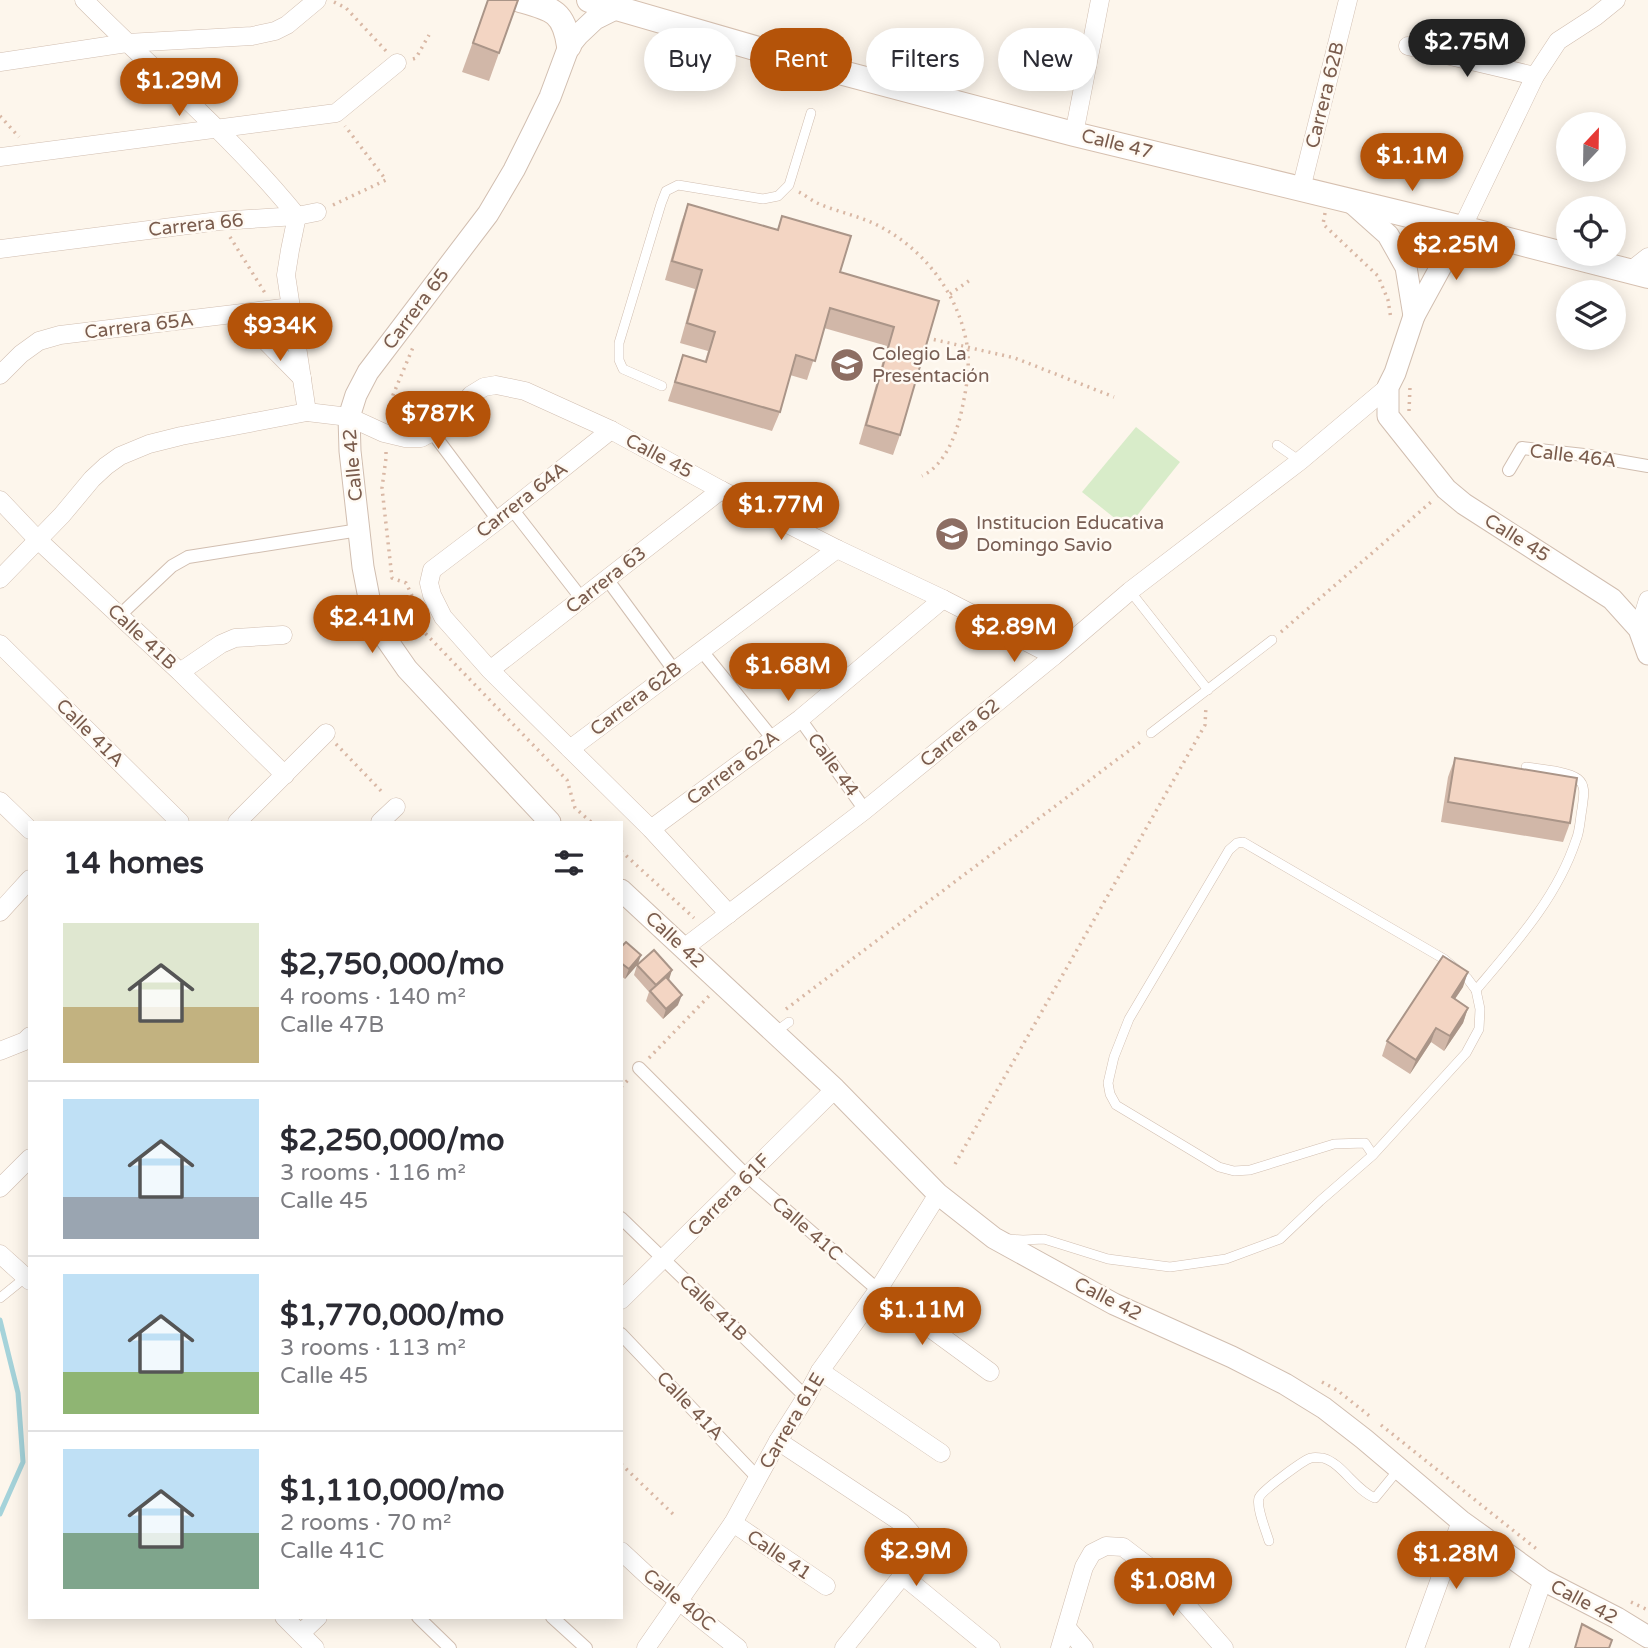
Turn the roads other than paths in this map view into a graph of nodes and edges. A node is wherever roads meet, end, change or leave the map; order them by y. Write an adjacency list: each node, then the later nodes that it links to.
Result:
1 (84, 0): 9 (street)
2 (317, 0): 9 (street)
3 (520, 0): 10 (main road)
4 (589, 0): 8 (main road, Calle 47)
5 (1100, 0): 17 (street)
6 (1348, 0): 19 (street, Carrera 62B)
7 (1616, 0): 14 (street)
8 (617, 8): 10 (street, Carrera 65); 17 (main road, Calle 47)
9 (127, 43): 12 (street); 16 (street)
10 (569, 46): 36 (street, Carrera 65)
11 (1408, 46): 14 (street)
12 (0, 62)
13 (397, 63): 16 (street)
14 (1535, 76): 23 (street)
15 (811, 113): 32 (lane)
16 (218, 128): 18 (street); 22 (street)
17 (1074, 134): 19 (main road, Calle 47)
18 (0, 157)
19 (1301, 190): 20 (main road, Calle 47)
20 (1340, 199): 23 (main road, Calle 47); 28 (street)
21 (317, 212): 22 (street, Carrera 66)
22 (297, 216): 24 (street, Carrera 66); 26 (street)
23 (1462, 228): 25 (main road, Calle 47); 28 (street)
24 (0, 249)
25 (1642, 268)
26 (283, 308): 27 (street, Carrera 65A); 30 (street)
27 (239, 314): 29 (street, Carrera 65A); 30 (street)
28 (1414, 316): 31 (street)
29 (0, 376)
30 (302, 378): 34 (street)
31 (1392, 380): 33 (street); 35 (street)
32 (662, 386)
33 (1365, 407): 35 (street); 40 (street, Carrera 62)
34 (307, 412): 36 (street); 47 (street)
35 (1388, 416): 56 (street, Calle 45)
36 (349, 417): 38 (street); 46 (street, Calle 42)
37 (611, 430): 38 (street, Calle 45); 43 (street, Calle 45); 45 (street, Carrera 64A)
38 (432, 432): 45 (street)
39 (1277, 445): 40 (lane)
40 (1300, 461): 51 (street, Carrera 62)
41 (1648, 466): 42 (street, Calle 46A)
42 (1509, 470)
43 (721, 490): 48 (street, Calle 45); 50 (street, Carrera 63)
44 (0, 500): 47 (street, Calle 41B)
45 (505, 514): 52 (street); 63 (street, Carrera 64A)
46 (359, 530): 55 (street); 80 (street, Calle 42)
47 (37, 539): 49 (street); 55 (street, Calle 41B)
48 (837, 549): 53 (street, Calle 45); 60 (street, Carrera 62B)
49 (0, 579)
50 (607, 579): 52 (street, Carrera 63); 64 (street)
51 (1130, 591): 62 (street, Carrera 62); 66 (lane)
52 (582, 599): 63 (street, Carrera 63)
53 (943, 599): 62 (street, Calle 45); 67 (street, Carrera 62A)
54 (1648, 600): 56 (street)
55 (120, 615): 65 (street, Calle 41B)
56 (1639, 629): 61 (street, Calle 45)
57 (283, 635): 65 (street)
58 (1272, 640): 66 (lane)
59 (0, 645): 77 (street, Calle 41A)
60 (701, 650): 64 (street, Carrera 62B); 70 (street)
61 (1648, 654)
62 (1054, 656): 76 (street, Carrera 62)
63 (490, 670): 71 (street)
64 (674, 670): 71 (street, Carrera 62B)
65 (180, 672): 73 (street, Calle 41B)
66 (1208, 690): 69 (lane)
67 (800, 719): 70 (street, Carrera 62A); 76 (street, Calle 44)
68 (326, 733): 73 (street)
69 (1151, 733)
70 (773, 739): 82 (street, Carrera 62A)
71 (570, 749): 82 (street)
72 (1526, 767): 88 (lane)
73 (285, 775): 78 (street)
74 (0, 801): 81 (street)
75 (396, 807): 79 (street)
76 (865, 810): 86 (street, Carrera 62)
77 (179, 821)
78 (238, 821)
79 (381, 821)
80 (549, 821)
81 (28, 828)
82 (651, 829): 86 (street)
83 (28, 881): 85 (street)
84 (623, 892): 87 (street, Calle 42)
85 (0, 912)
86 (729, 914): 87 (street, Carrera 62)
87 (684, 948): 92 (street, Calle 42)
88 (1476, 990): 93 (lane); 93 (lane)
89 (28, 1039): 90 (street)
90 (0, 1051)
91 (639, 1068): 95 (street, Calle 41C)
92 (835, 1089): 95 (street, Carrera 61F); 97 (street, Calle 42)
93 (1373, 1155): 99 (lane)
94 (28, 1160): 96 (street)
95 (747, 1177): 101 (street, Carrera 61F); 103 (street, Calle 41C)
96 (0, 1188)
97 (939, 1194): 99 (street, Calle 42); 103 (street, Carrera 61E)
98 (623, 1220): 101 (street, Calle 41B)
99 (994, 1238): 112 (street, Calle 42)
100 (0, 1254): 102 (street)
101 (663, 1260): 105 (street, Carrera 61F); 109 (street, Calle 41B)
102 (23, 1282): 104 (lane)
103 (878, 1290): 107 (street, Carrera 61E); 108 (street, Calle 41C)
104 (0, 1298)
105 (623, 1298)
106 (623, 1336): 113 (street, Calle 41A)
107 (820, 1371): 109 (street, Carrera 61E); 111 (street)
108 (989, 1372)
109 (806, 1398): 110 (street, Carrera 61E)
110 (778, 1441): 113 (street, Carrera 61E); 118 (street)
111 (941, 1453)
112 (1398, 1470): 114 (street, Calle 42); 116 (lane)
113 (758, 1478): 115 (street, Carrera 61E)
114 (1461, 1521): 119 (street, Calle 42); 139 (street)
115 (733, 1523): 120 (street, Calle 41); 121 (street, Carrera 61E)
116 (1269, 1541)
117 (623, 1553): 121 (street, Calle 40C)
118 (902, 1575): 134 (street); 135 (street)
119 (1543, 1580): 128 (street, Calle 42); 140 (street)
120 (826, 1586)
121 (679, 1601): 132 (street, Carrera 61E); 133 (street, Calle 40C)
122 (286, 1619): 127 (street)
123 (316, 1619): 127 (street)
124 (420, 1619): 130 (street)
125 (554, 1619): 131 (street)
126 (1066, 1628): 136 (street); 137 (street); 138 (street)
127 (301, 1633): 129 (street)
128 (1644, 1636)
129 (315, 1648)
130 (450, 1648)
131 (586, 1648)
132 (646, 1648)
133 (738, 1648)
134 (844, 1648)
135 (991, 1648)
136 (1060, 1648)
137 (1084, 1648)
138 (1224, 1648)
139 (1415, 1648)
140 (1519, 1648)

